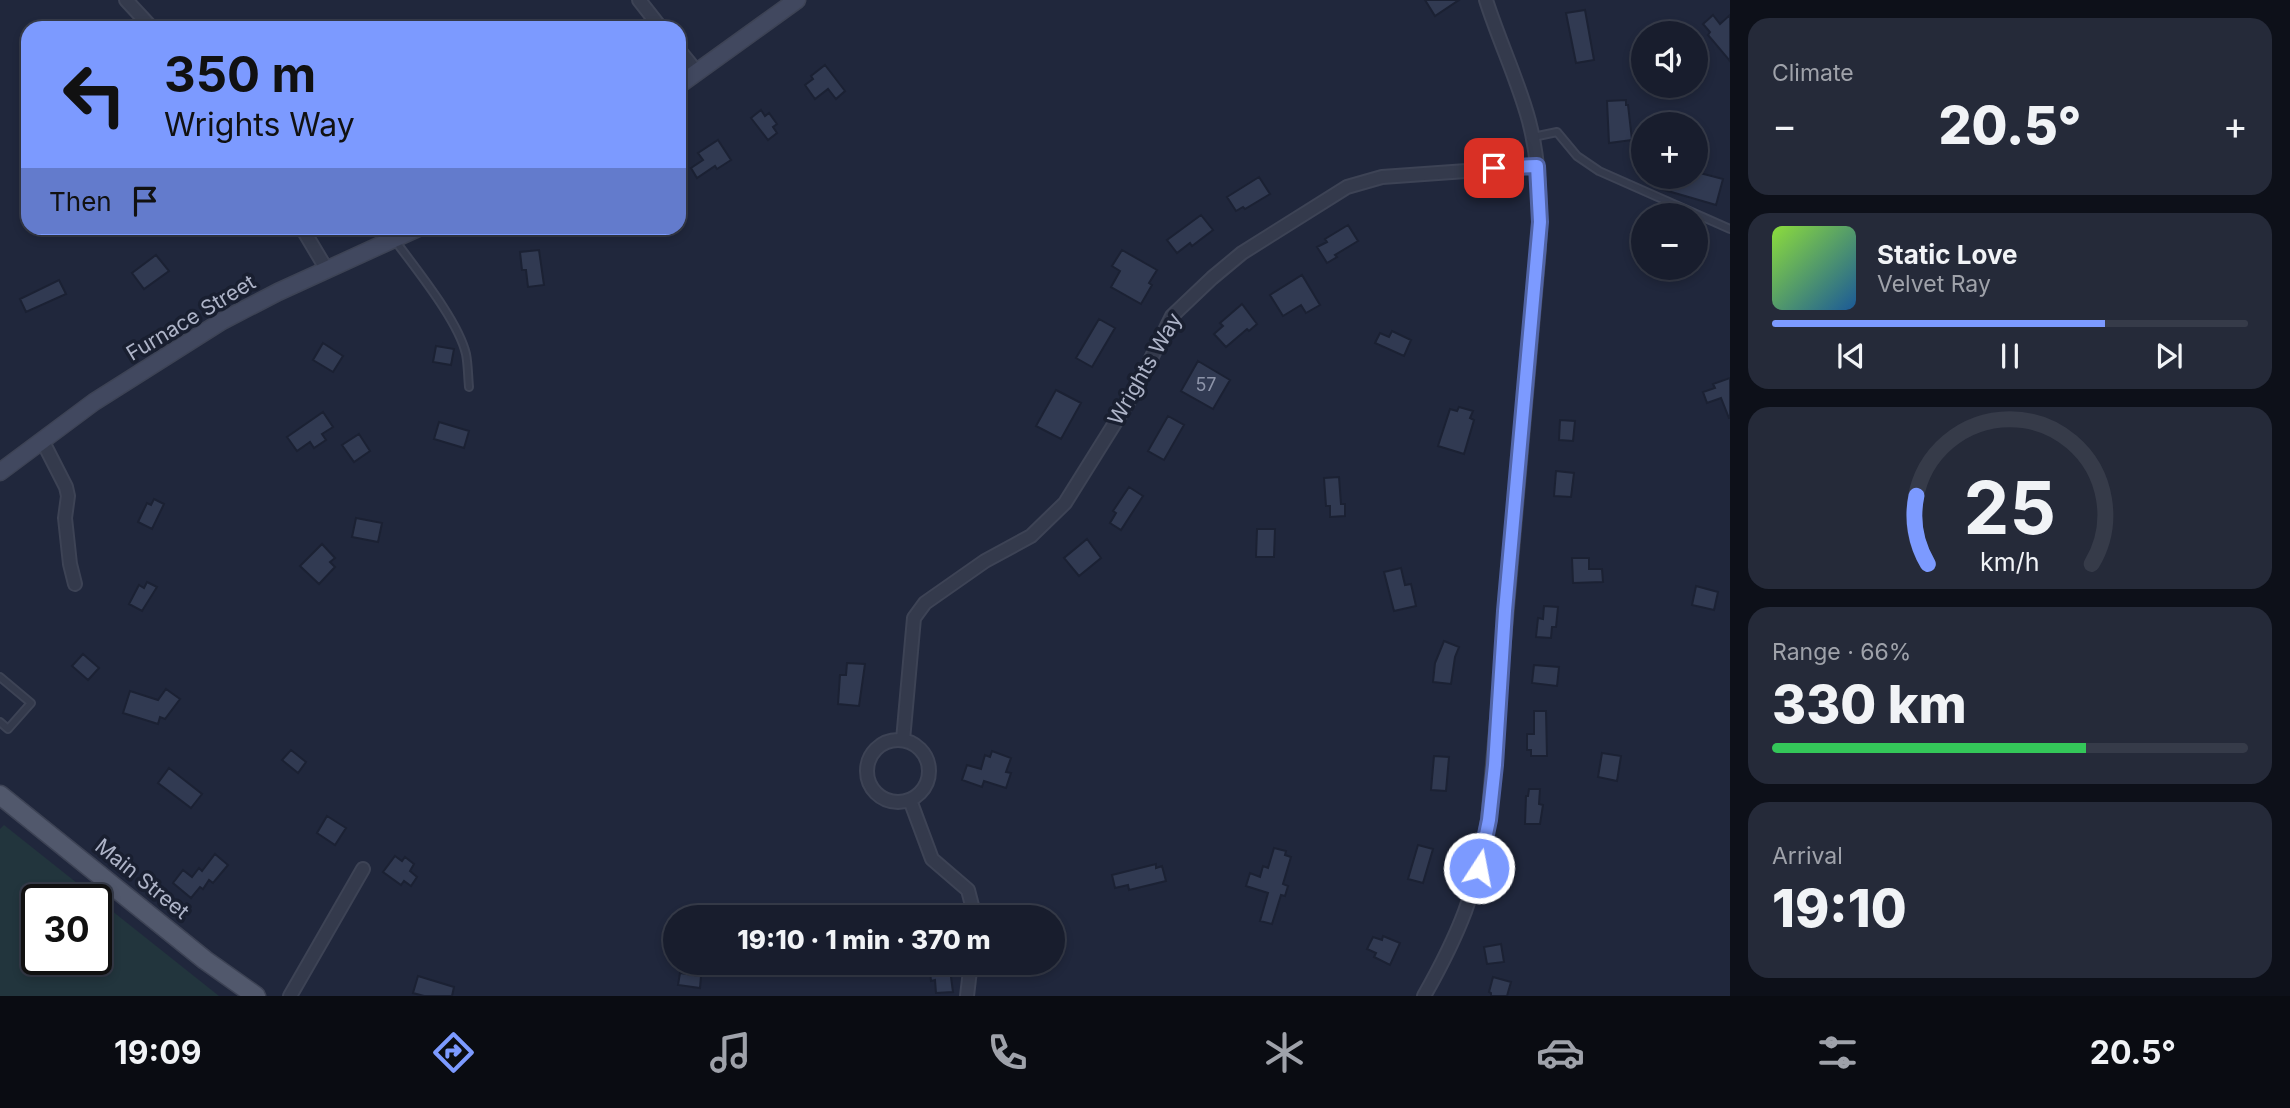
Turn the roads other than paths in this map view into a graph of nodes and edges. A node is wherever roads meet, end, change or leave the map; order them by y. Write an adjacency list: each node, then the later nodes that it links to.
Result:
1 (126, 0): 5 (street)
2 (639, 0): 6 (street)
3 (797, 0): 8 (main road)
4 (1486, 0): 10 (street)
5 (146, 21)
6 (656, 21)
7 (686, 59): 8 (street)
8 (697, 72): 9 (main road)
9 (686, 80)
10 (1533, 137): 11 (street); 12 (lane)
11 (1537, 166): 23 (street, Wrights Way); 32 (street)
12 (1730, 229)
13 (306, 235): 16 (street)
14 (403, 235): 15 (main road, Furnace Street)
15 (394, 239): 16 (main road, Furnace Street); 17 (lane)
16 (327, 270): 18 (main road, Furnace Street)
17 (469, 387)
18 (42, 440): 19 (main road, Furnace Street); 20 (street)
19 (0, 472)
20 (75, 584)
21 (0, 677): 22 (lane)
22 (0, 722)
23 (903, 740): 25 (street); 25 (street)
24 (0, 795): 29 (main road, Main Street)
25 (910, 800): 27 (street)
26 (363, 869): 30 (street)
27 (972, 905)
28 (969, 975): 31 (street)
29 (256, 996)
30 (290, 996)
31 (967, 996)
32 (1424, 996)

